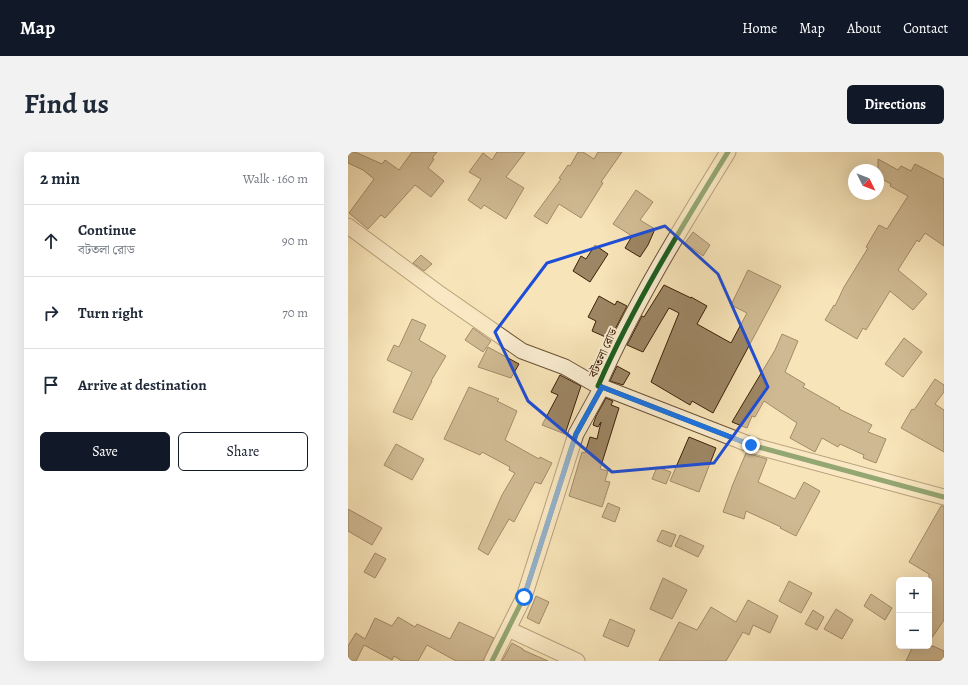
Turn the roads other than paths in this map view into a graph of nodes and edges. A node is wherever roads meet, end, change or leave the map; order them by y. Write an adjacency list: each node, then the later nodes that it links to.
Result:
1 (728, 152): 3 (street, বটতলা রোড)
2 (348, 226): 3 (street)
3 (600, 386): 4 (street); 5 (street, বটতলা রোড)
4 (944, 498)
5 (508, 629): 6 (street, বটতলা রোড); 7 (street)
6 (492, 661)
7 (577, 661)

